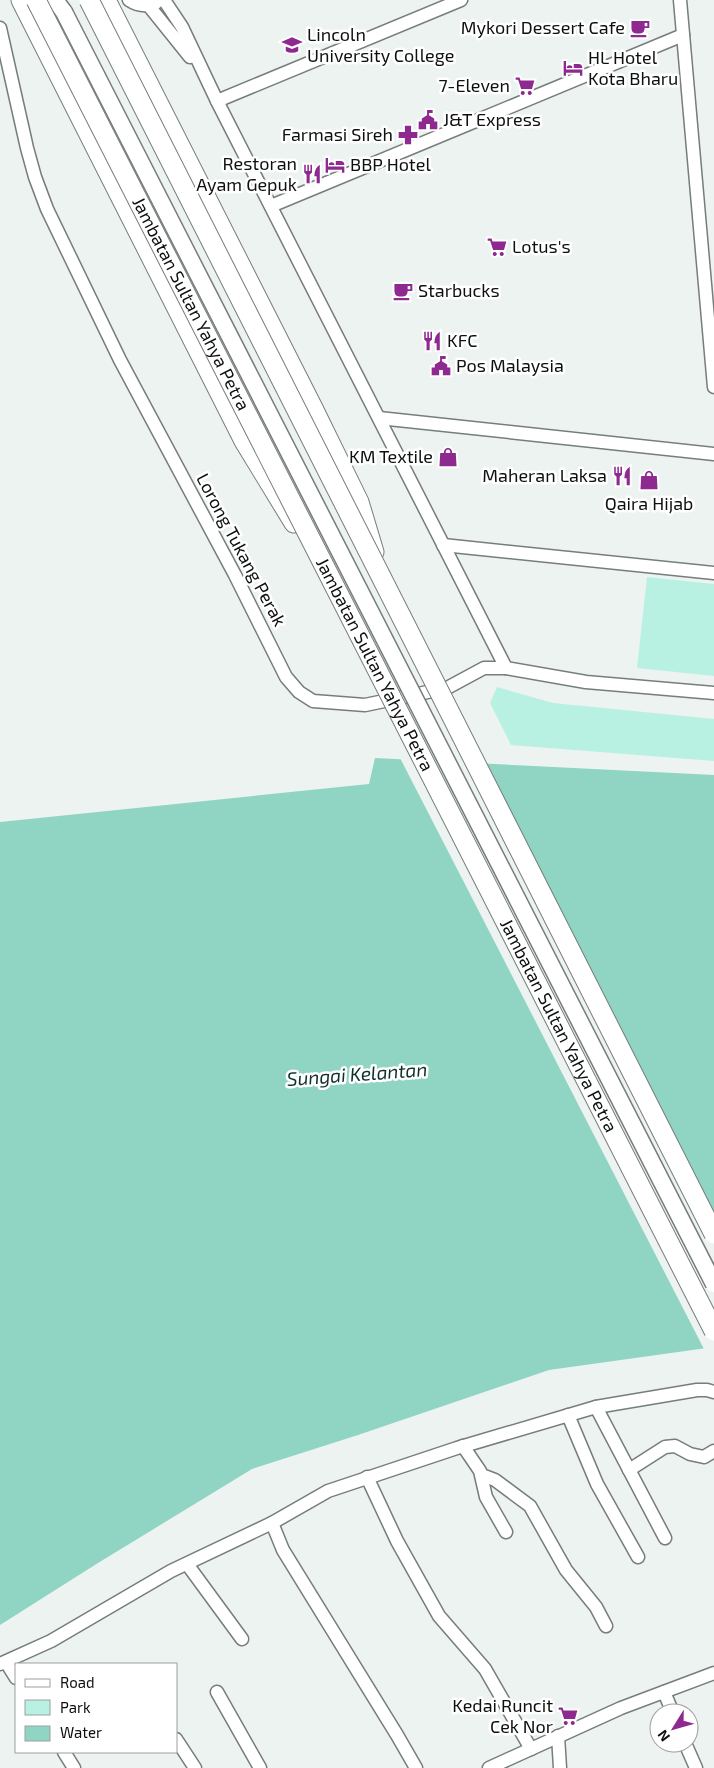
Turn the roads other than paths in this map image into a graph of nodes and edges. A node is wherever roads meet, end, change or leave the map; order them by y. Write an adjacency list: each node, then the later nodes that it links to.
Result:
1 (21, 0): 22 (highway, bridge)
2 (36, 0): 22 (highway, Jambatan Sultan Yahya Petra, bridge)
3 (89, 0): 21 (highway, bridge)
4 (106, 0): 21 (highway, bridge)
5 (129, 0): 9 (street)
6 (164, 0): 13 (street)
7 (462, 0): 14 (street)
8 (680, 0): 12 (street)
9 (154, 3): 13 (street)
10 (59, 4): 26 (main road, Jambatan Sultan Yahya Petra, bridge)
11 (0, 28): 23 (street, Lorong Tukang Perak)
12 (683, 35): 15 (street); 16 (street)
13 (204, 75): 14 (street)
14 (217, 101): 15 (street)
15 (271, 206): 17 (street)
16 (714, 387)
17 (379, 418): 18 (street); 19 (street)
18 (714, 454)
19 (443, 545): 20 (street); 23 (street)
20 (714, 573)
21 (381, 574): 25 (highway, bridge)
22 (339, 596): 27 (highway, Jambatan Sultan Yahya Petra, bridge)
23 (506, 668): 24 (street, Lorong Tukang Perak)
24 (714, 693)
25 (714, 1234)
26 (714, 1284)
27 (714, 1331)
28 (714, 1392): 29 (street)
29 (596, 1406): 30 (street); 33 (street)
30 (568, 1415): 31 (street); 39 (street)
31 (463, 1446): 34 (street); 35 (street)
32 (714, 1451): 33 (street)
33 (629, 1470): 38 (street)
34 (482, 1475): 37 (street); 41 (street)
35 (367, 1477): 36 (street); 51 (street)
36 (272, 1523): 40 (street); 57 (street)
37 (506, 1532)
38 (665, 1538)
39 (638, 1556)
40 (187, 1564): 42 (street); 43 (street)
41 (606, 1626)
42 (242, 1639)
43 (3, 1663): 45 (street)
44 (714, 1673): 47 (street)
45 (15, 1677)
46 (217, 1692): 56 (street)
47 (664, 1692): 48 (street); 49 (street)
48 (668, 1703)
49 (558, 1736): 51 (street); 59 (street)
50 (178, 1742): 55 (street)
51 (531, 1749): 58 (street)
52 (65, 1753): 54 (street)
53 (689, 1753): 60 (street)
54 (74, 1768)
55 (195, 1768)
56 (260, 1768)
57 (416, 1768)
58 (489, 1768)
59 (560, 1768)
60 (696, 1768)

